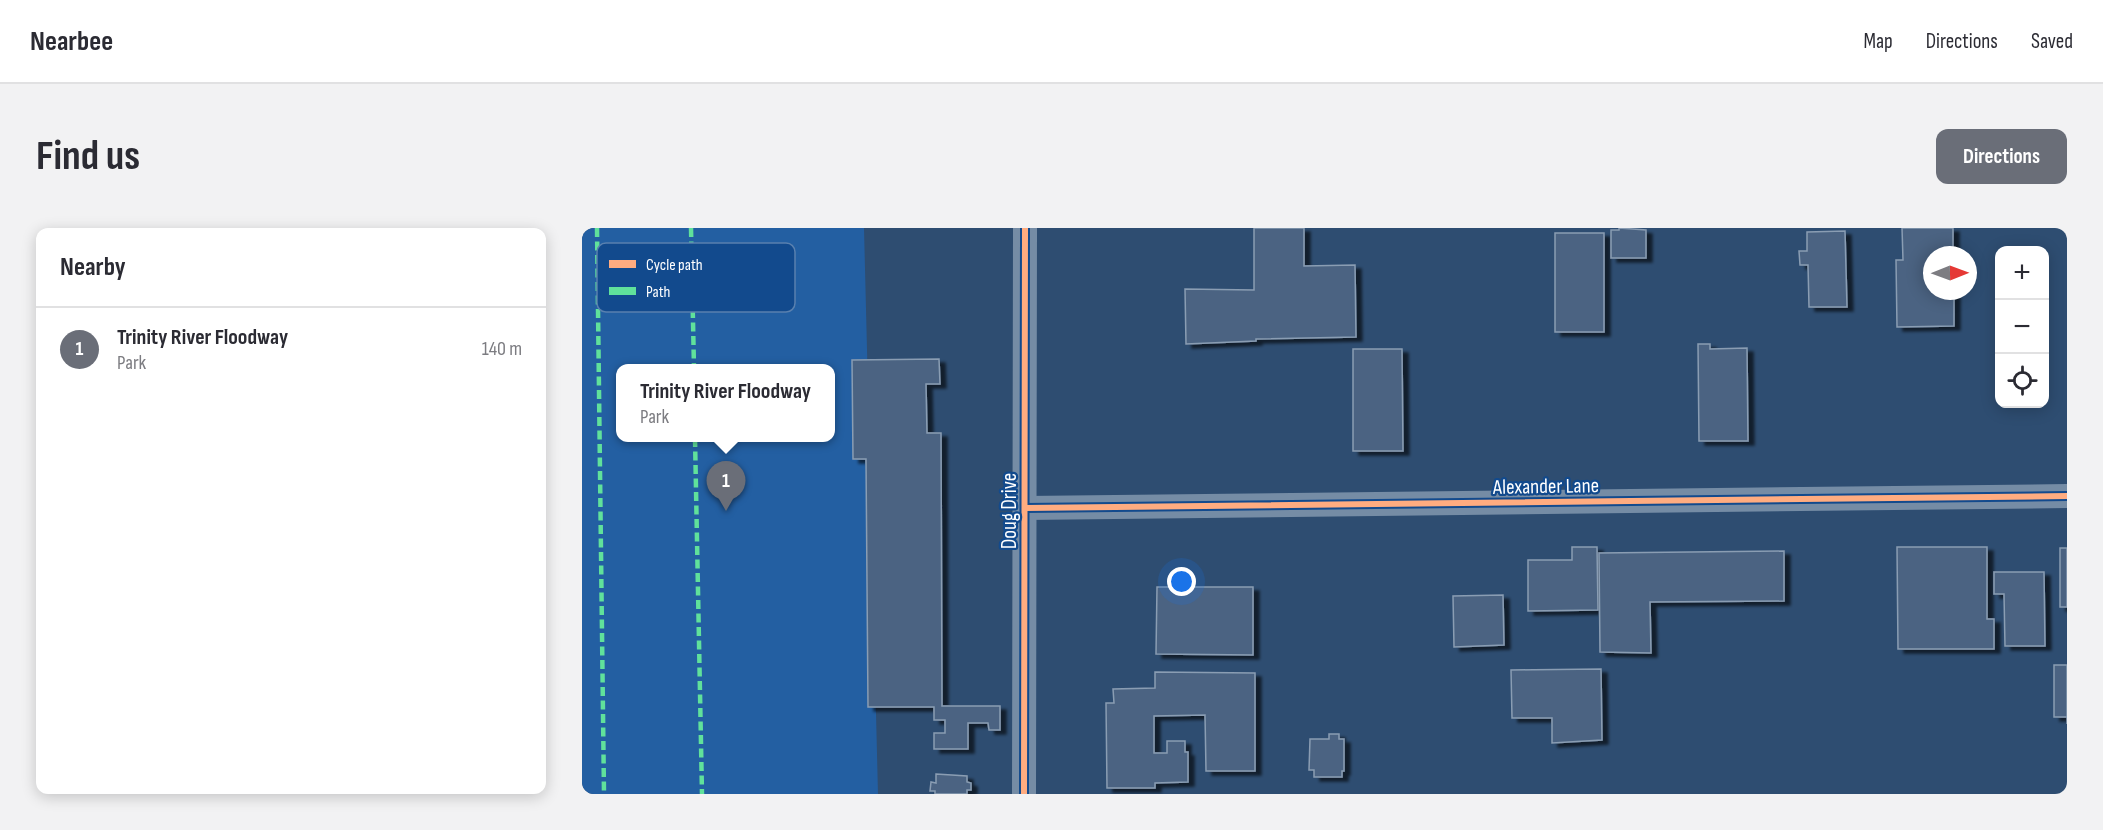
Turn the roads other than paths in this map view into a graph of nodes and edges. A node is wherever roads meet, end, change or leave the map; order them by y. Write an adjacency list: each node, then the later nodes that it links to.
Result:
1 (1025, 228): 3 (street, Doug Drive)
2 (2067, 496): 3 (street, Alexander Lane)
3 (1025, 508): 4 (street, Doug Drive)
4 (1024, 794)

